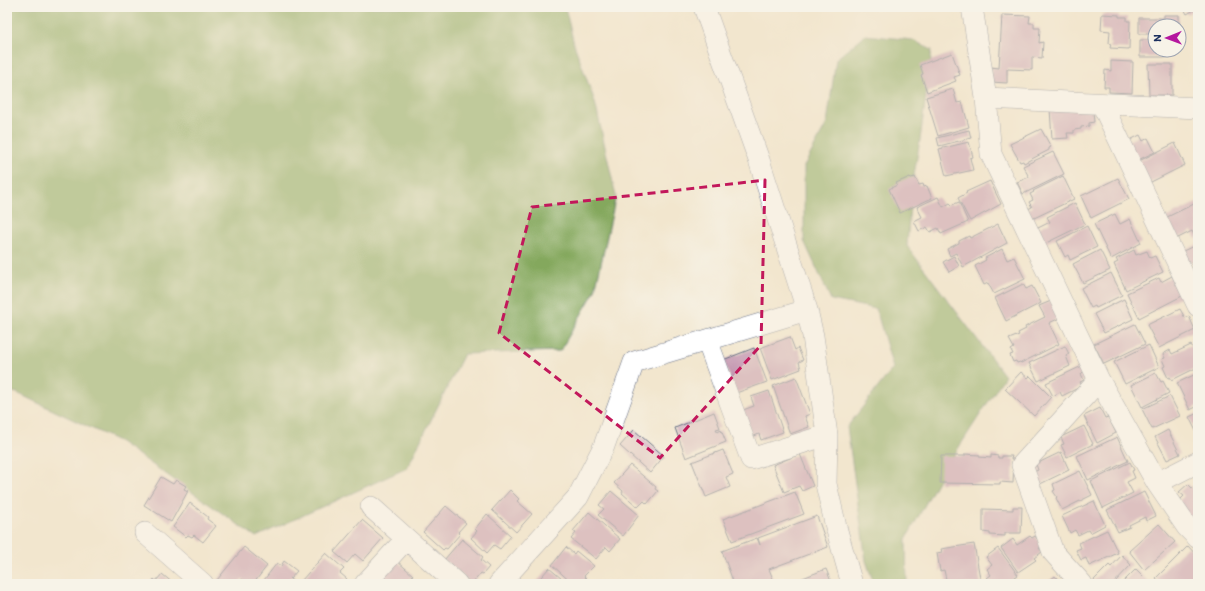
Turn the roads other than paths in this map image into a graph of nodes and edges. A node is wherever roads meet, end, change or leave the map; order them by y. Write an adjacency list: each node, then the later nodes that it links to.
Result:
1 (704, 7): 7 (street)
2 (972, 7): 3 (street)
3 (986, 98): 4 (street); 9 (street)
4 (1102, 104): 5 (street); 6 (street)
5 (1198, 108)
6 (1198, 306)
7 (806, 310): 8 (street); 10 (street)
8 (707, 340): 10 (street); 20 (street)
9 (1099, 380): 12 (street); 22 (street)
10 (827, 435): 21 (street)
11 (1198, 462): 12 (street)
12 (1157, 483): 15 (street)
13 (371, 507): 16 (street)
14 (145, 533): 17 (street)
15 (1198, 538)
16 (406, 539): 18 (street); 19 (street)
17 (203, 584)
18 (365, 584)
19 (457, 584)
20 (499, 584)
21 (852, 584)
22 (1082, 584)

